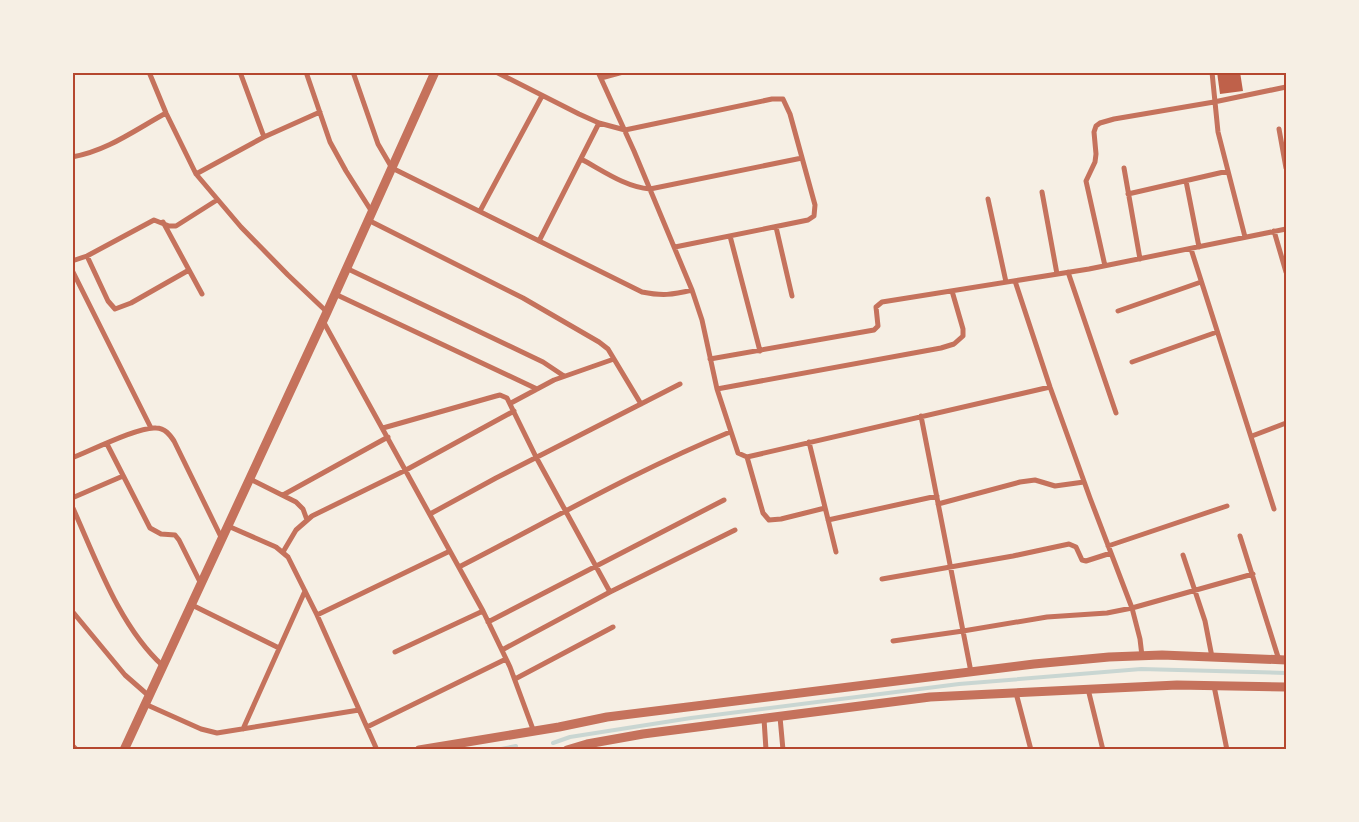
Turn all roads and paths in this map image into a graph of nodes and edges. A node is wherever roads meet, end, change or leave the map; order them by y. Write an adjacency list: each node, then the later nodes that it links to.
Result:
1 (149, 72): 16 (street)
2 (240, 72): 20 (street)
3 (306, 72): 15 (street)
4 (353, 72): 24 (street)
5 (435, 72): 24 (street)
6 (496, 72): 11 (street)
7 (513, 72): 11 (street)
8 (623, 72): 10 (street)
9 (1212, 72): 14 (street)
10 (600, 75): 19 (street)
11 (509, 79): 13 (street)
12 (1286, 87): 14 (street)
13 (542, 96): 17 (street); 35 (street)
14 (1214, 102): 27 (street); 50 (street)
15 (320, 112): 20 (street); 36 (street)
16 (166, 113): 21 (street); 28 (street)
17 (599, 123): 19 (street); 23 (street)
18 (1279, 129): 26 (street)
19 (625, 130): 22 (street); 30 (street)
20 (264, 137): 28 (street)
21 (72, 157)
22 (802, 158): 30 (street); 38 (street)
23 (581, 159): 30 (street); 43 (street)
24 (392, 168): 35 (street); 36 (street)
25 (1124, 168): 32 (street)
26 (1286, 168)
27 (1228, 172): 29 (street); 42 (street)
28 (196, 174): 34 (street)
29 (1186, 181): 32 (street); 45 (street)
30 (650, 189): 44 (street)
31 (1042, 192): 56 (street)
32 (1128, 194): 48 (street)
33 (988, 199): 58 (street)
34 (217, 200): 37 (street); 66 (street)
35 (480, 211): 43 (street)
36 (370, 216): 51 (street); 69 (street)
37 (162, 222): 47 (street); 53 (street)
38 (776, 227): 41 (street); 64 (street)
39 (1286, 229): 40 (street)
40 (1274, 231): 42 (street); 55 (street)
41 (730, 236): 44 (street); 68 (street)
42 (1245, 237): 45 (street)
43 (539, 241): 60 (street)
44 (675, 247): 60 (street)
45 (1199, 247): 46 (street)
46 (1191, 249): 48 (street); 59 (street)
47 (87, 256): 49 (street); 53 (street)
48 (1140, 259): 50 (street)
49 (72, 261)
50 (1105, 266): 54 (street)
51 (346, 268): 63 (street); 72 (street)
52 (72, 270): 83 (street)
53 (189, 270): 62 (street)
54 (1068, 272): 56 (street); 80 (street)
55 (1286, 272)
56 (1057, 274): 57 (street)
57 (1015, 281): 58 (street); 74 (street)
58 (1006, 282): 61 (street)
59 (1201, 282): 65 (street); 67 (street)
60 (692, 290): 70 (street)
61 (952, 291): 68 (street); 75 (street)
62 (202, 294)
63 (335, 294): 66 (street); 76 (street)
64 (792, 296)
65 (1118, 311)
66 (325, 316): 84 (street); 95 (street)
67 (1217, 332): 71 (street); 86 (street)
68 (760, 351): 70 (street)
69 (614, 359): 72 (street); 78 (street)
70 (710, 359): 75 (street)
71 (1132, 362)
72 (564, 376): 76 (street)
73 (680, 384): 78 (street)
74 (1050, 387): 81 (street); 96 (street)
75 (717, 388): 85 (street)
76 (537, 389): 77 (street)
77 (510, 403): 79 (street); 84 (street)
78 (641, 404): 90 (street)
79 (514, 412): 90 (street); 93 (street)
80 (1116, 413)
81 (921, 416): 88 (street); 98 (street)
82 (1286, 423): 86 (street)
83 (151, 428): 89 (street); 113 (street)
84 (383, 428): 87 (street)
85 (730, 432): 91 (street); 106 (street)
86 (1252, 436): 105 (street)
87 (388, 437): 93 (street); 97 (street)
88 (809, 442): 91 (street); 104 (street)
89 (107, 444): 92 (street); 94 (street)
90 (536, 457): 106 (street); 107 (street)
91 (748, 457): 104 (street)
92 (72, 458)
93 (406, 470): 107 (street); 108 (street)
94 (123, 476): 99 (street); 125 (street)
95 (250, 479): 97 (street); 110 (street)
96 (1084, 482): 101 (street); 114 (street)
97 (284, 495): 108 (street)
98 (936, 496): 101 (street); 109 (street)
99 (72, 498)
100 (724, 500): 120 (street)
101 (938, 504): 122 (street)
102 (72, 506): 145 (street)
103 (1227, 506): 114 (street)
104 (825, 508): 109 (street)
105 (1274, 509)
106 (567, 511): 120 (street); 121 (street)
107 (430, 514): 115 (street)
108 (307, 520): 116 (street)
109 (828, 520): 117 (street)
110 (228, 526): 113 (street); 116 (street)
111 (736, 530): 128 (street)
112 (1240, 536): 123 (street)
113 (222, 539): 125 (street)
114 (1108, 546): 118 (street)
115 (450, 550): 121 (street); 133 (street)
116 (283, 552): 126 (street)
117 (836, 552)
118 (1110, 553): 122 (street); 130 (street)
119 (1183, 555): 127 (street)
120 (596, 566): 128 (street); 134 (street)
121 (459, 567): 132 (street)
122 (950, 567): 124 (street); 136 (street)
123 (1253, 574): 127 (street); 144 (street)
124 (882, 579)
125 (201, 584): 129 (street)
126 (305, 591): 133 (street); 138 (street)
127 (1195, 591): 130 (street); 142 (street)
128 (610, 592): 139 (street)
129 (192, 605): 138 (street); 145 (street)
130 (1132, 608): 136 (street); 141 (street)
131 (72, 611): 152 (street)
132 (483, 611): 134 (street); 140 (street)
133 (317, 615): 153 (street)
134 (488, 622): 139 (street)
135 (613, 627): 147 (street)
136 (963, 631): 137 (street); 146 (street)
137 (893, 641)
138 (279, 648): 156 (street)
139 (502, 650): 143 (street)
140 (396, 652)
141 (1142, 656): 142 (street); 146 (street)
142 (1212, 657): 144 (street)
143 (506, 659): 147 (street); 155 (street)
144 (1283, 660)
145 (163, 666): 152 (street)
146 (971, 672): 157 (street)
147 (515, 679): 157 (street)
148 (1214, 686): 149 (street); 150 (street); 158 (street)
149 (1286, 687)
150 (1088, 689): 151 (street); 166 (street)
151 (1016, 692): 154 (street); 165 (street)
152 (147, 700): 156 (street); 159 (street)
153 (359, 710): 155 (street); 156 (street)
154 (772, 718): 162 (street); 163 (street); 164 (street)
155 (367, 727): 160 (street)
156 (243, 729)
157 (534, 732): 161 (street)
158 (1226, 749)
159 (124, 750)
160 (377, 750)
161 (419, 750)
162 (567, 750)
163 (766, 750)
164 (783, 750)
165 (1031, 750)
166 (1103, 750)

